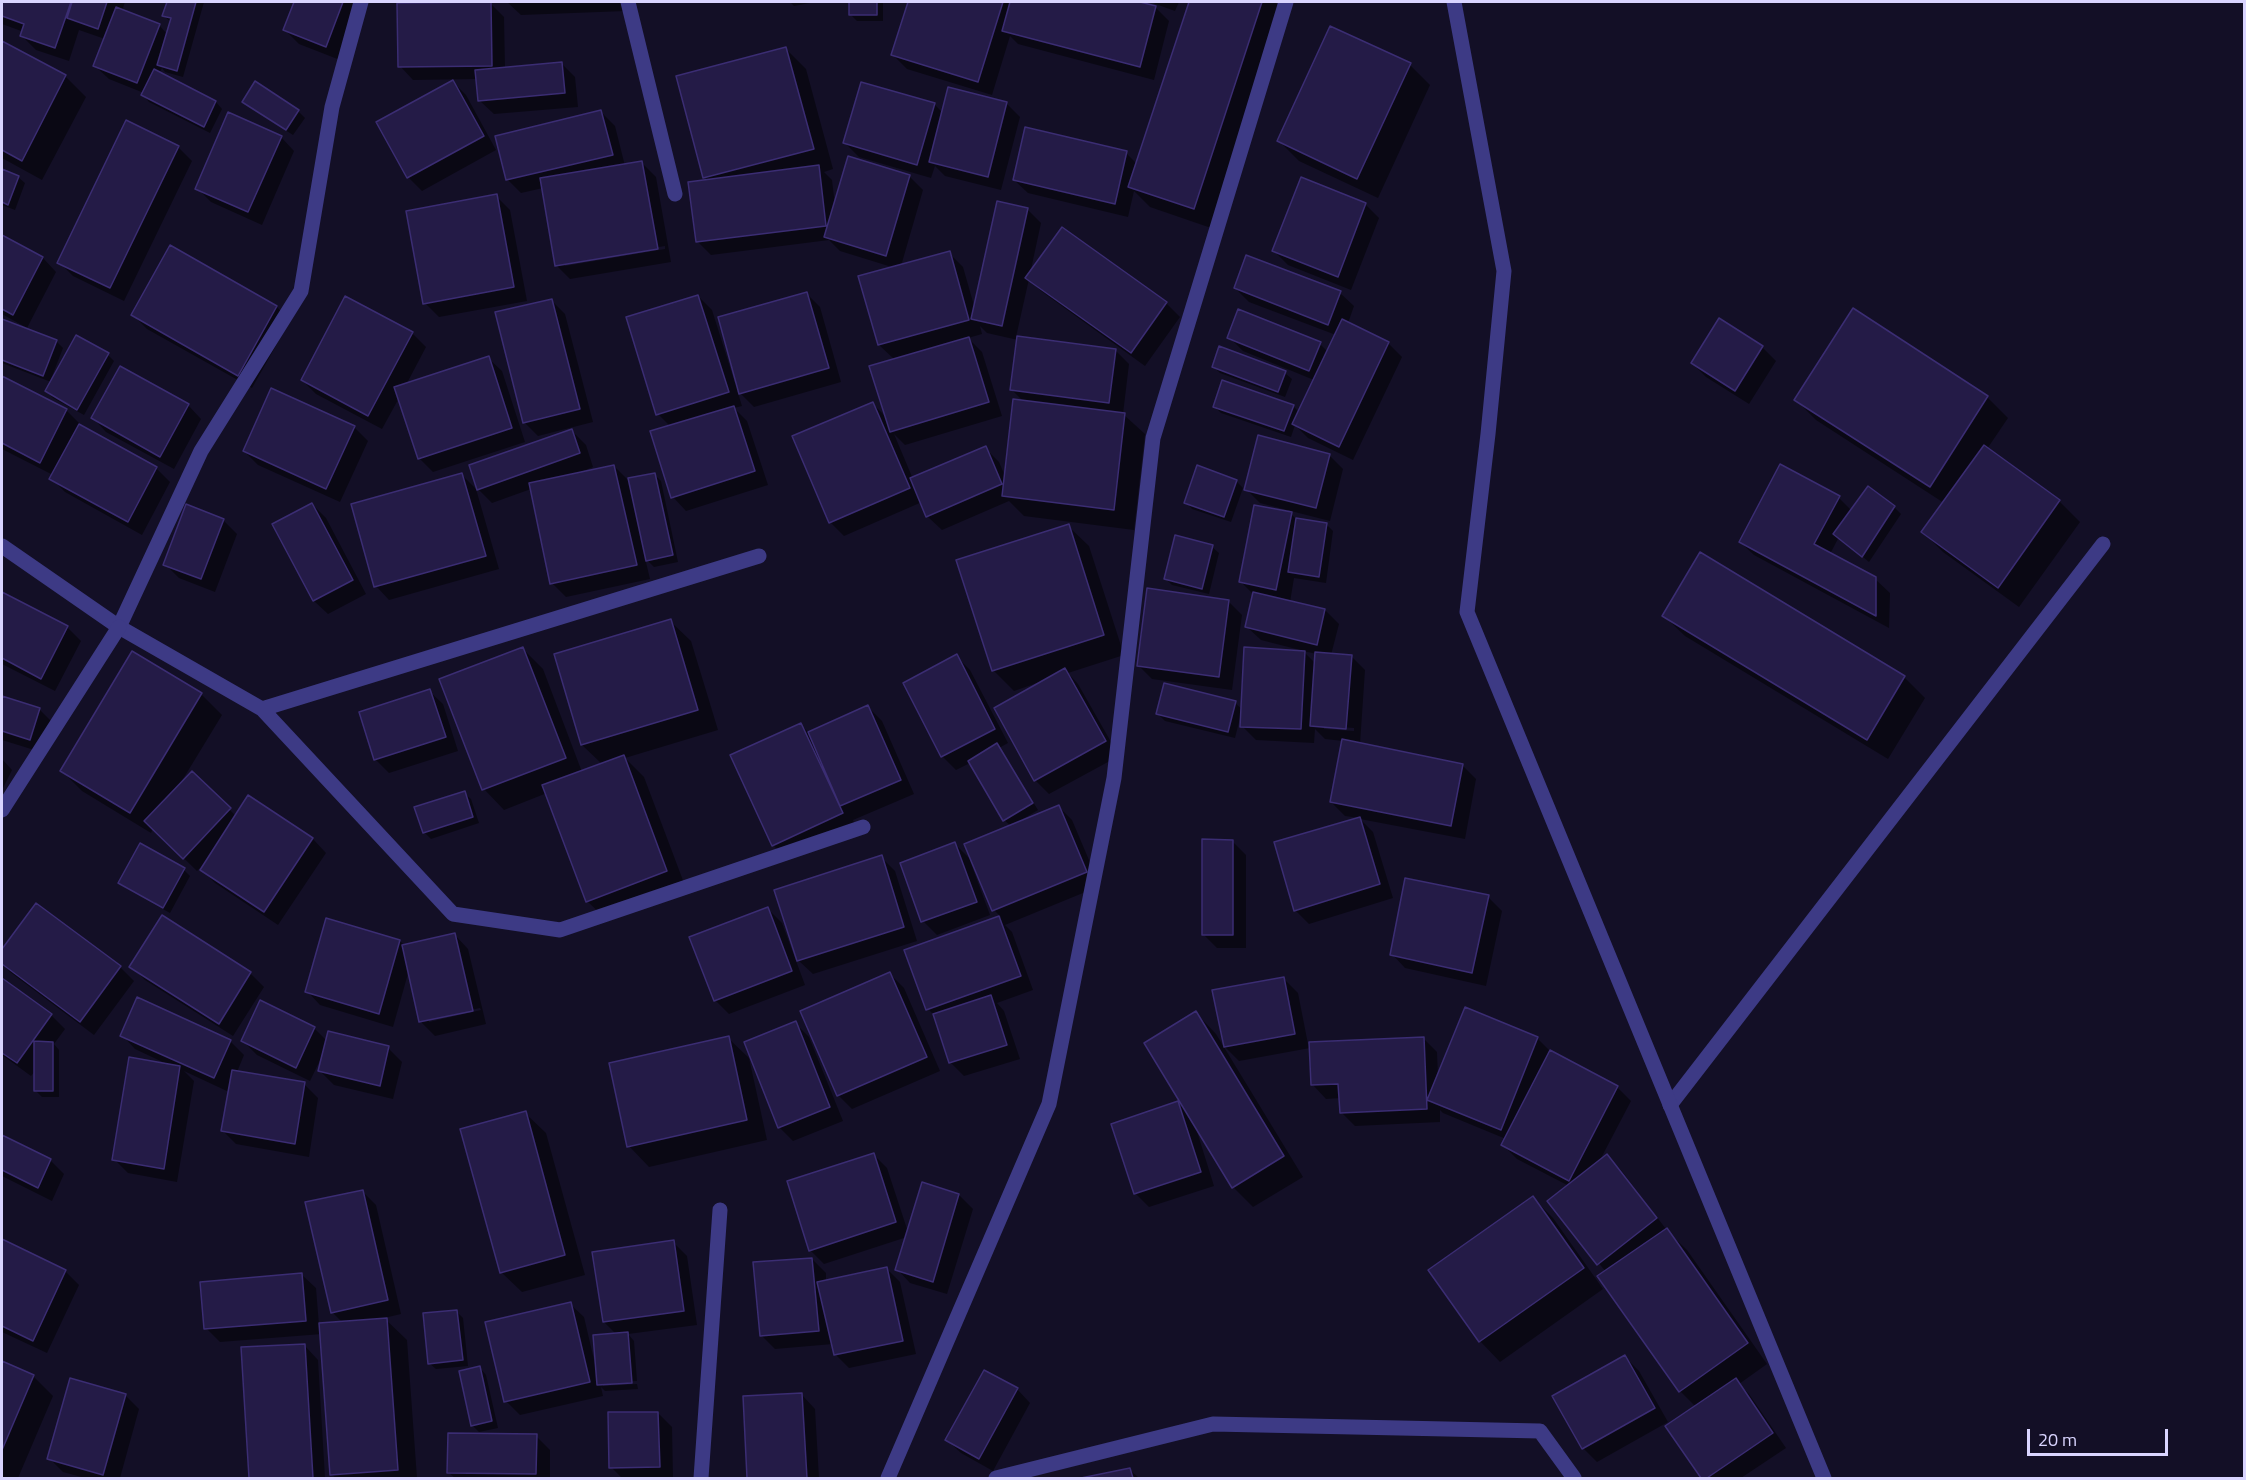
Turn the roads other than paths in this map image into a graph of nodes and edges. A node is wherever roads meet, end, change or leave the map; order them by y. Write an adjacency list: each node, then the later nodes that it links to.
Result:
1 (361, 2): 9 (street)
2 (628, 2): 5 (street)
3 (1286, 2): 16 (street)
4 (1455, 2): 13 (street)
5 (675, 194)
6 (2103, 544): 13 (street)
7 (2, 546): 9 (street)
8 (759, 556): 10 (street)
9 (119, 627): 10 (street); 11 (street)
10 (262, 709): 12 (street)
11 (2, 810)
12 (863, 827)
13 (1670, 1105): 19 (street)
14 (720, 1210): 15 (street)
15 (700, 1479)
16 (888, 1479)
17 (996, 1479): 18 (street)
18 (1574, 1479)
19 (1824, 1479)

